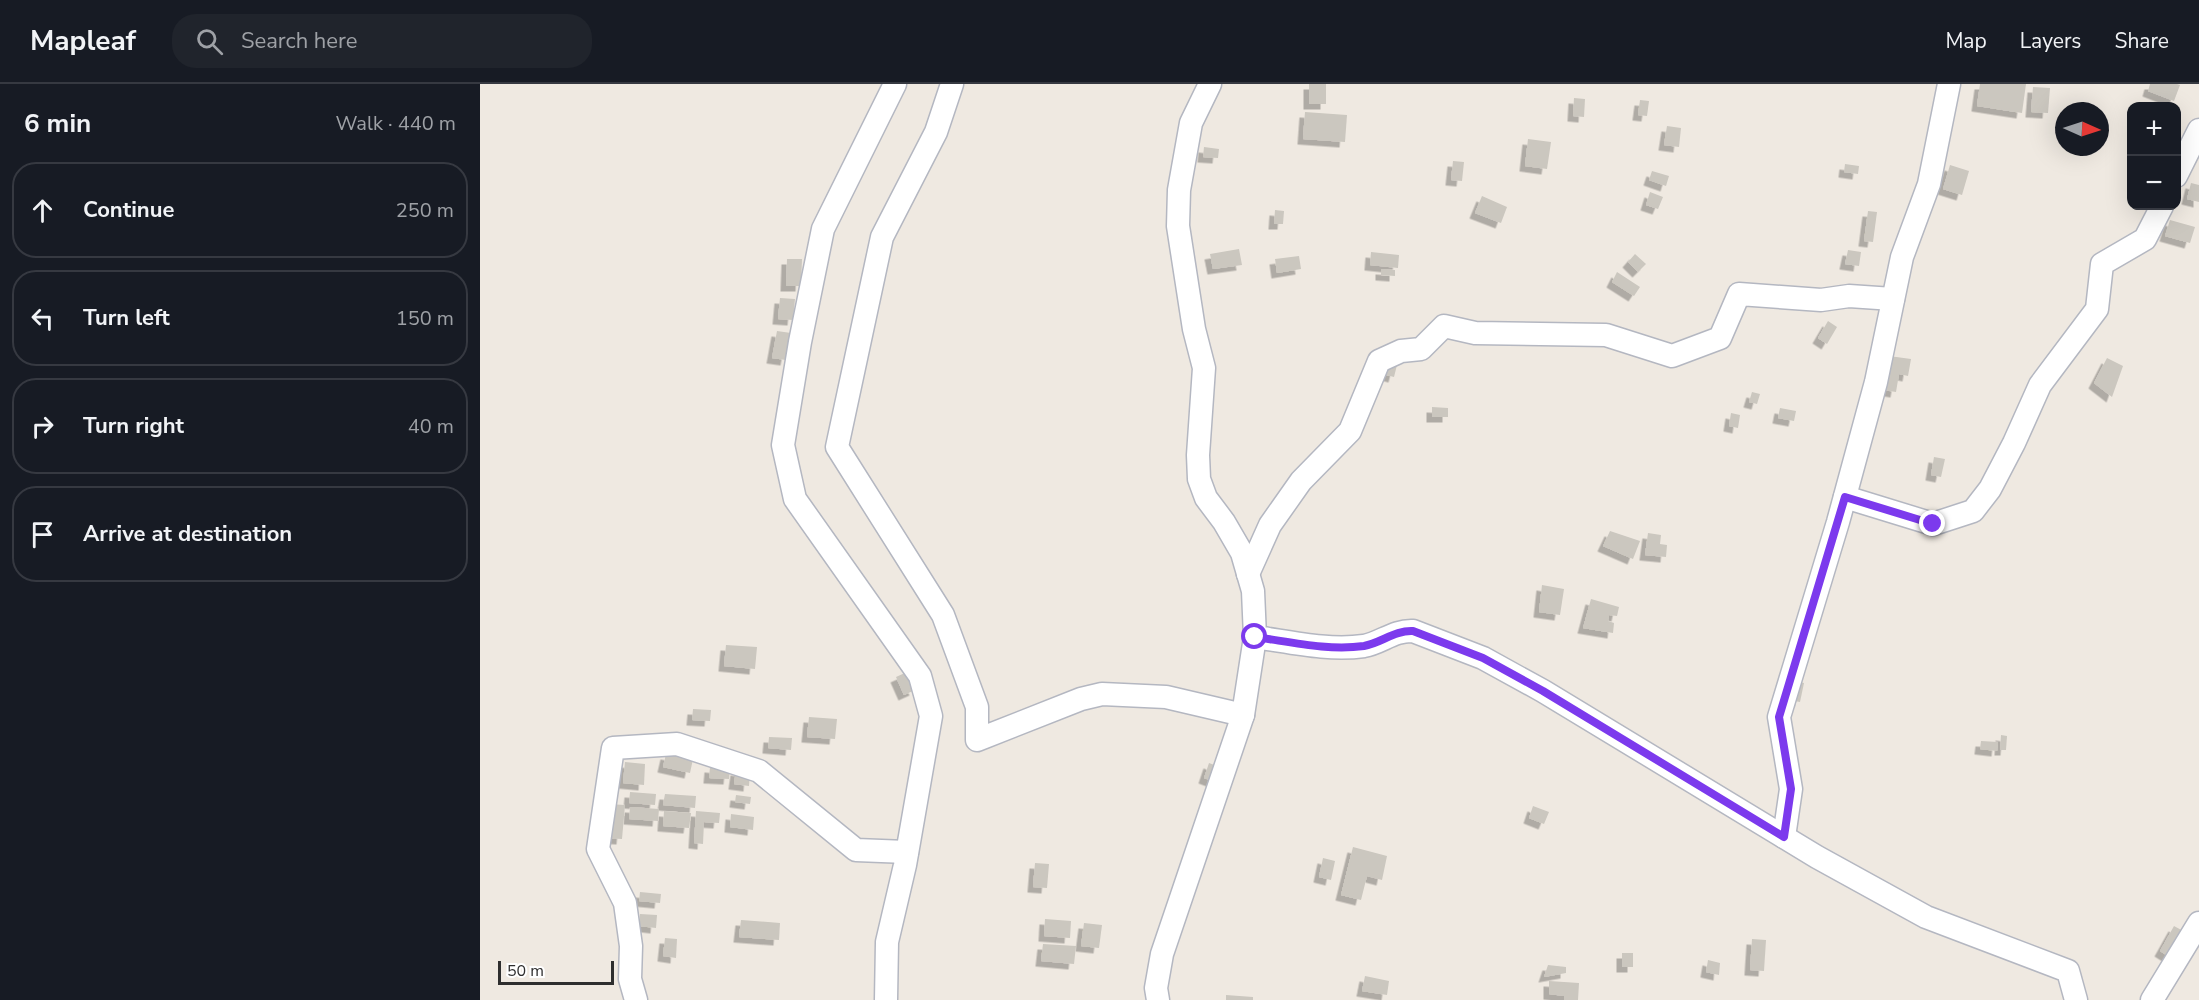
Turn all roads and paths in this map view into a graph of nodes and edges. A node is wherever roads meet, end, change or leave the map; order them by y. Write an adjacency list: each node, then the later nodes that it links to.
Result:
1 (895, 84): 14 (street)
2 (952, 84): 12 (street)
3 (1210, 84): 10 (street)
4 (1949, 84): 8 (street)
5 (2199, 130): 6 (street)
6 (2181, 166)
7 (2160, 210): 9 (street)
8 (1893, 299): 9 (street); 10 (street)
9 (1845, 497): 13 (street)
10 (1248, 574): 11 (street)
11 (1255, 637): 12 (street); 13 (street)
12 (1243, 715): 18 (street)
13 (1784, 837): 19 (street)
14 (907, 852): 16 (street); 17 (street)
15 (2199, 923): 20 (street)
16 (636, 1000)
17 (886, 1000)
18 (1158, 1000)
19 (2076, 1000)
20 (2152, 1000)

